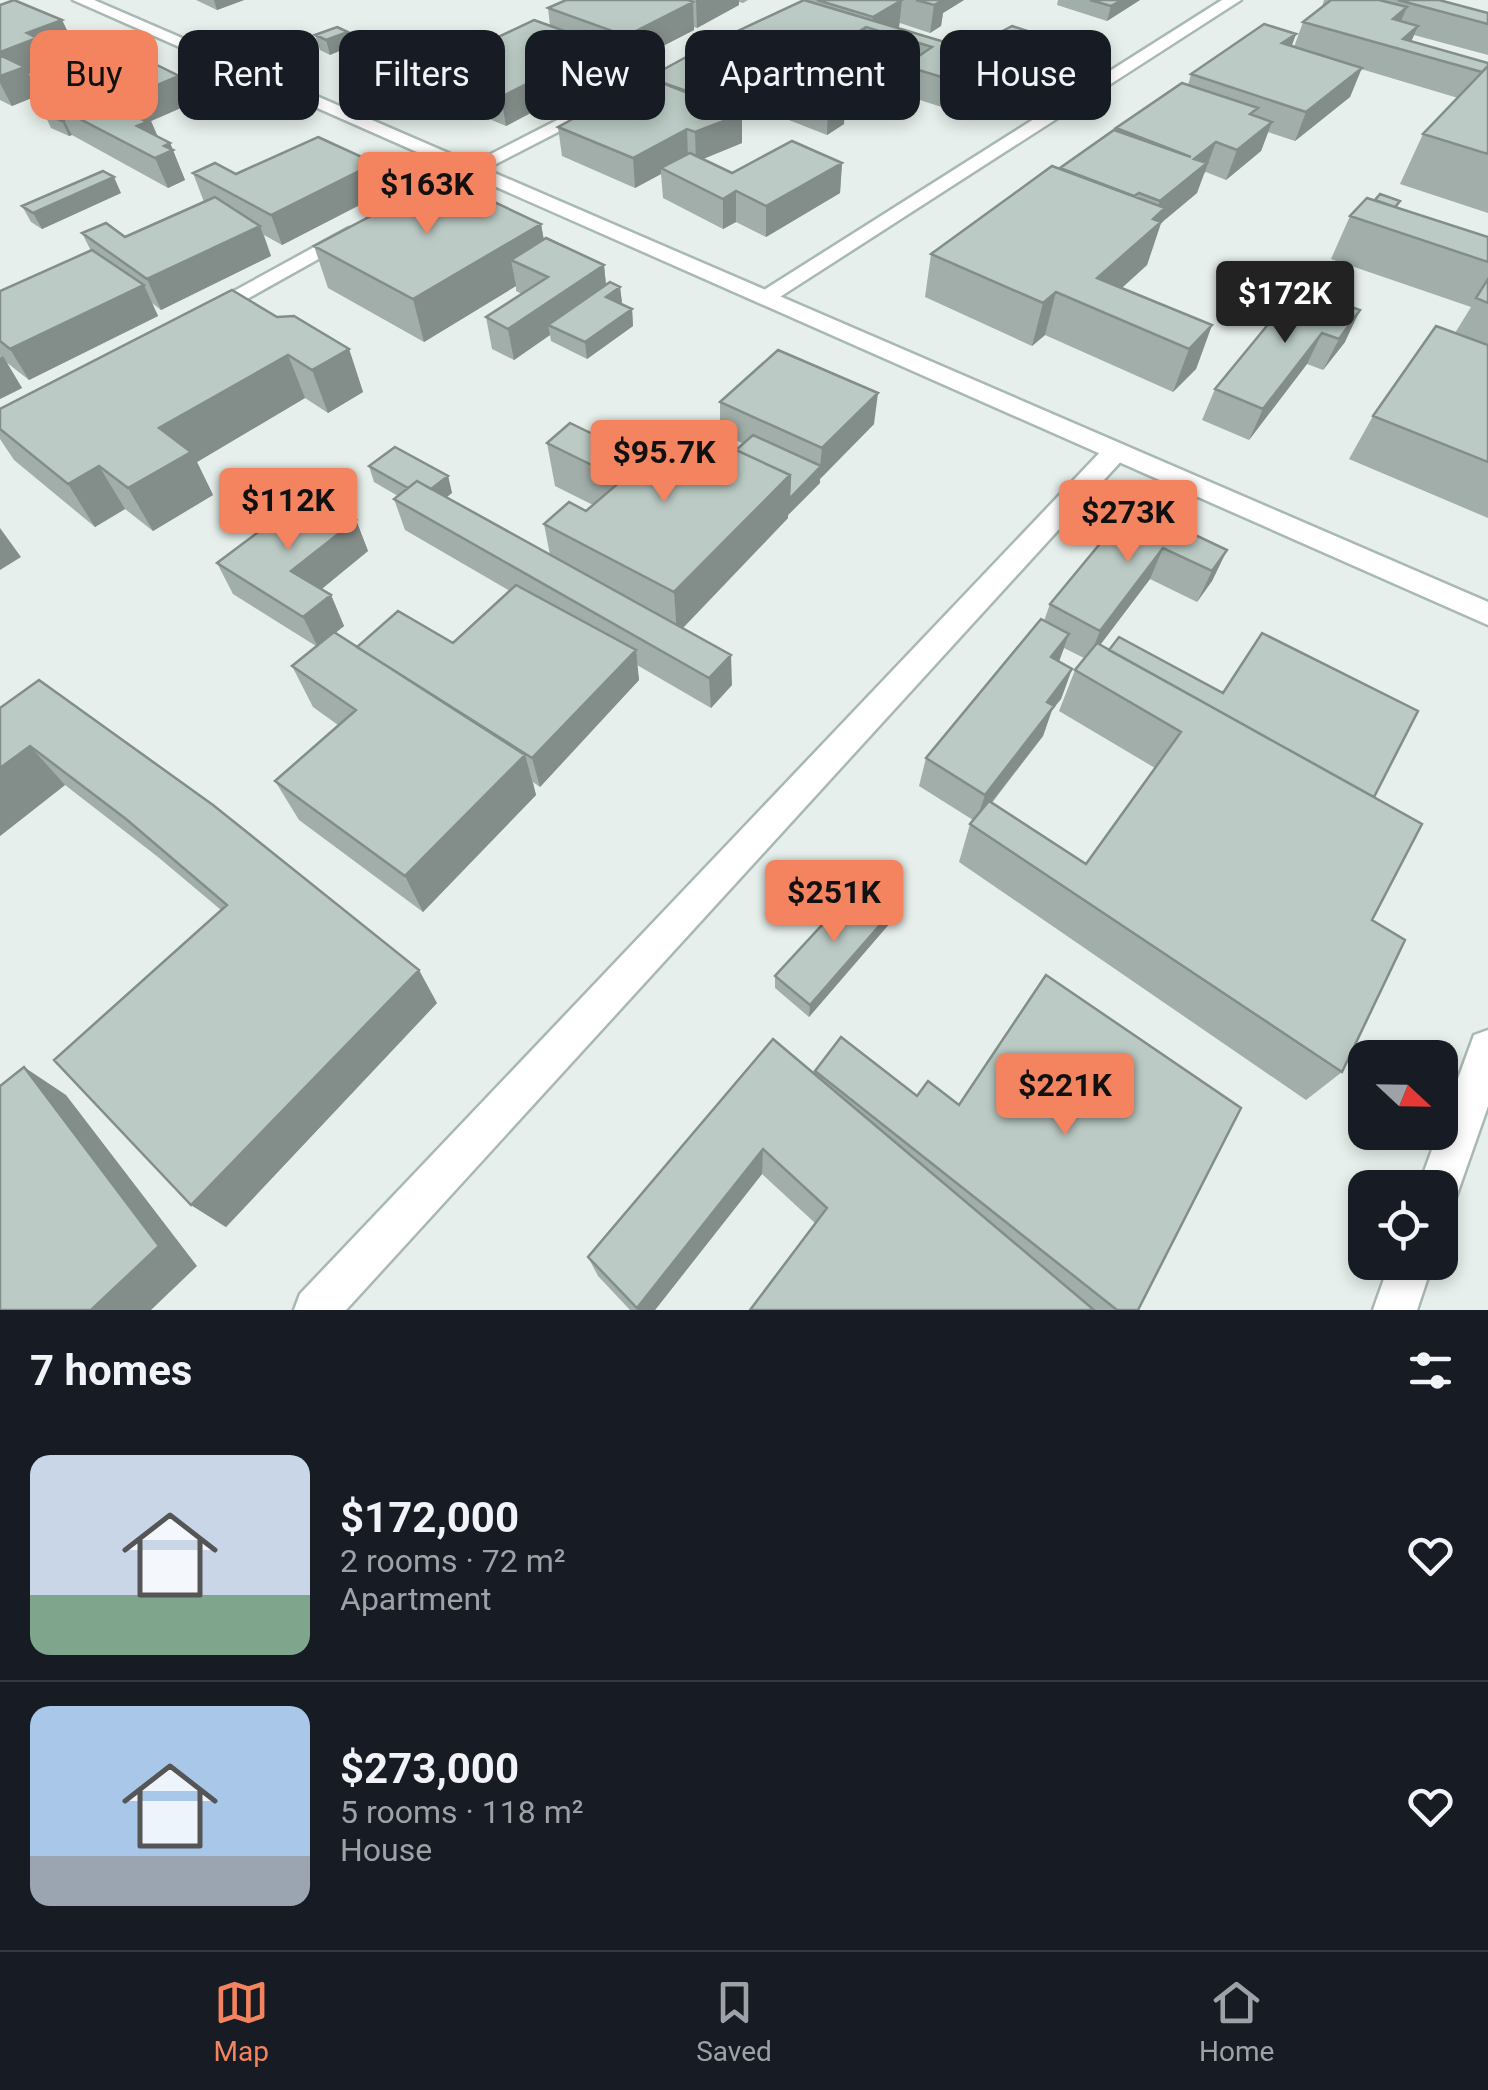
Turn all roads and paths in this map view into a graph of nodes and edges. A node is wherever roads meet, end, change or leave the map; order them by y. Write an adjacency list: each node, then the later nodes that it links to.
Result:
1 (81, 0): 4 (street)
2 (1232, 0): 7 (street)
3 (681, 62): 4 (street)
4 (467, 170): 5 (street); 7 (street)
5 (398, 208)
6 (363, 226): 8 (street)
7 (764, 297): 9 (street)
8 (190, 321)
9 (1115, 452): 10 (street); 14 (street)
10 (1488, 614)
11 (1488, 1049): 12 (street)
12 (1445, 1170)
13 (1406, 1280): 15 (street)
14 (316, 1310)
15 (1395, 1310)

